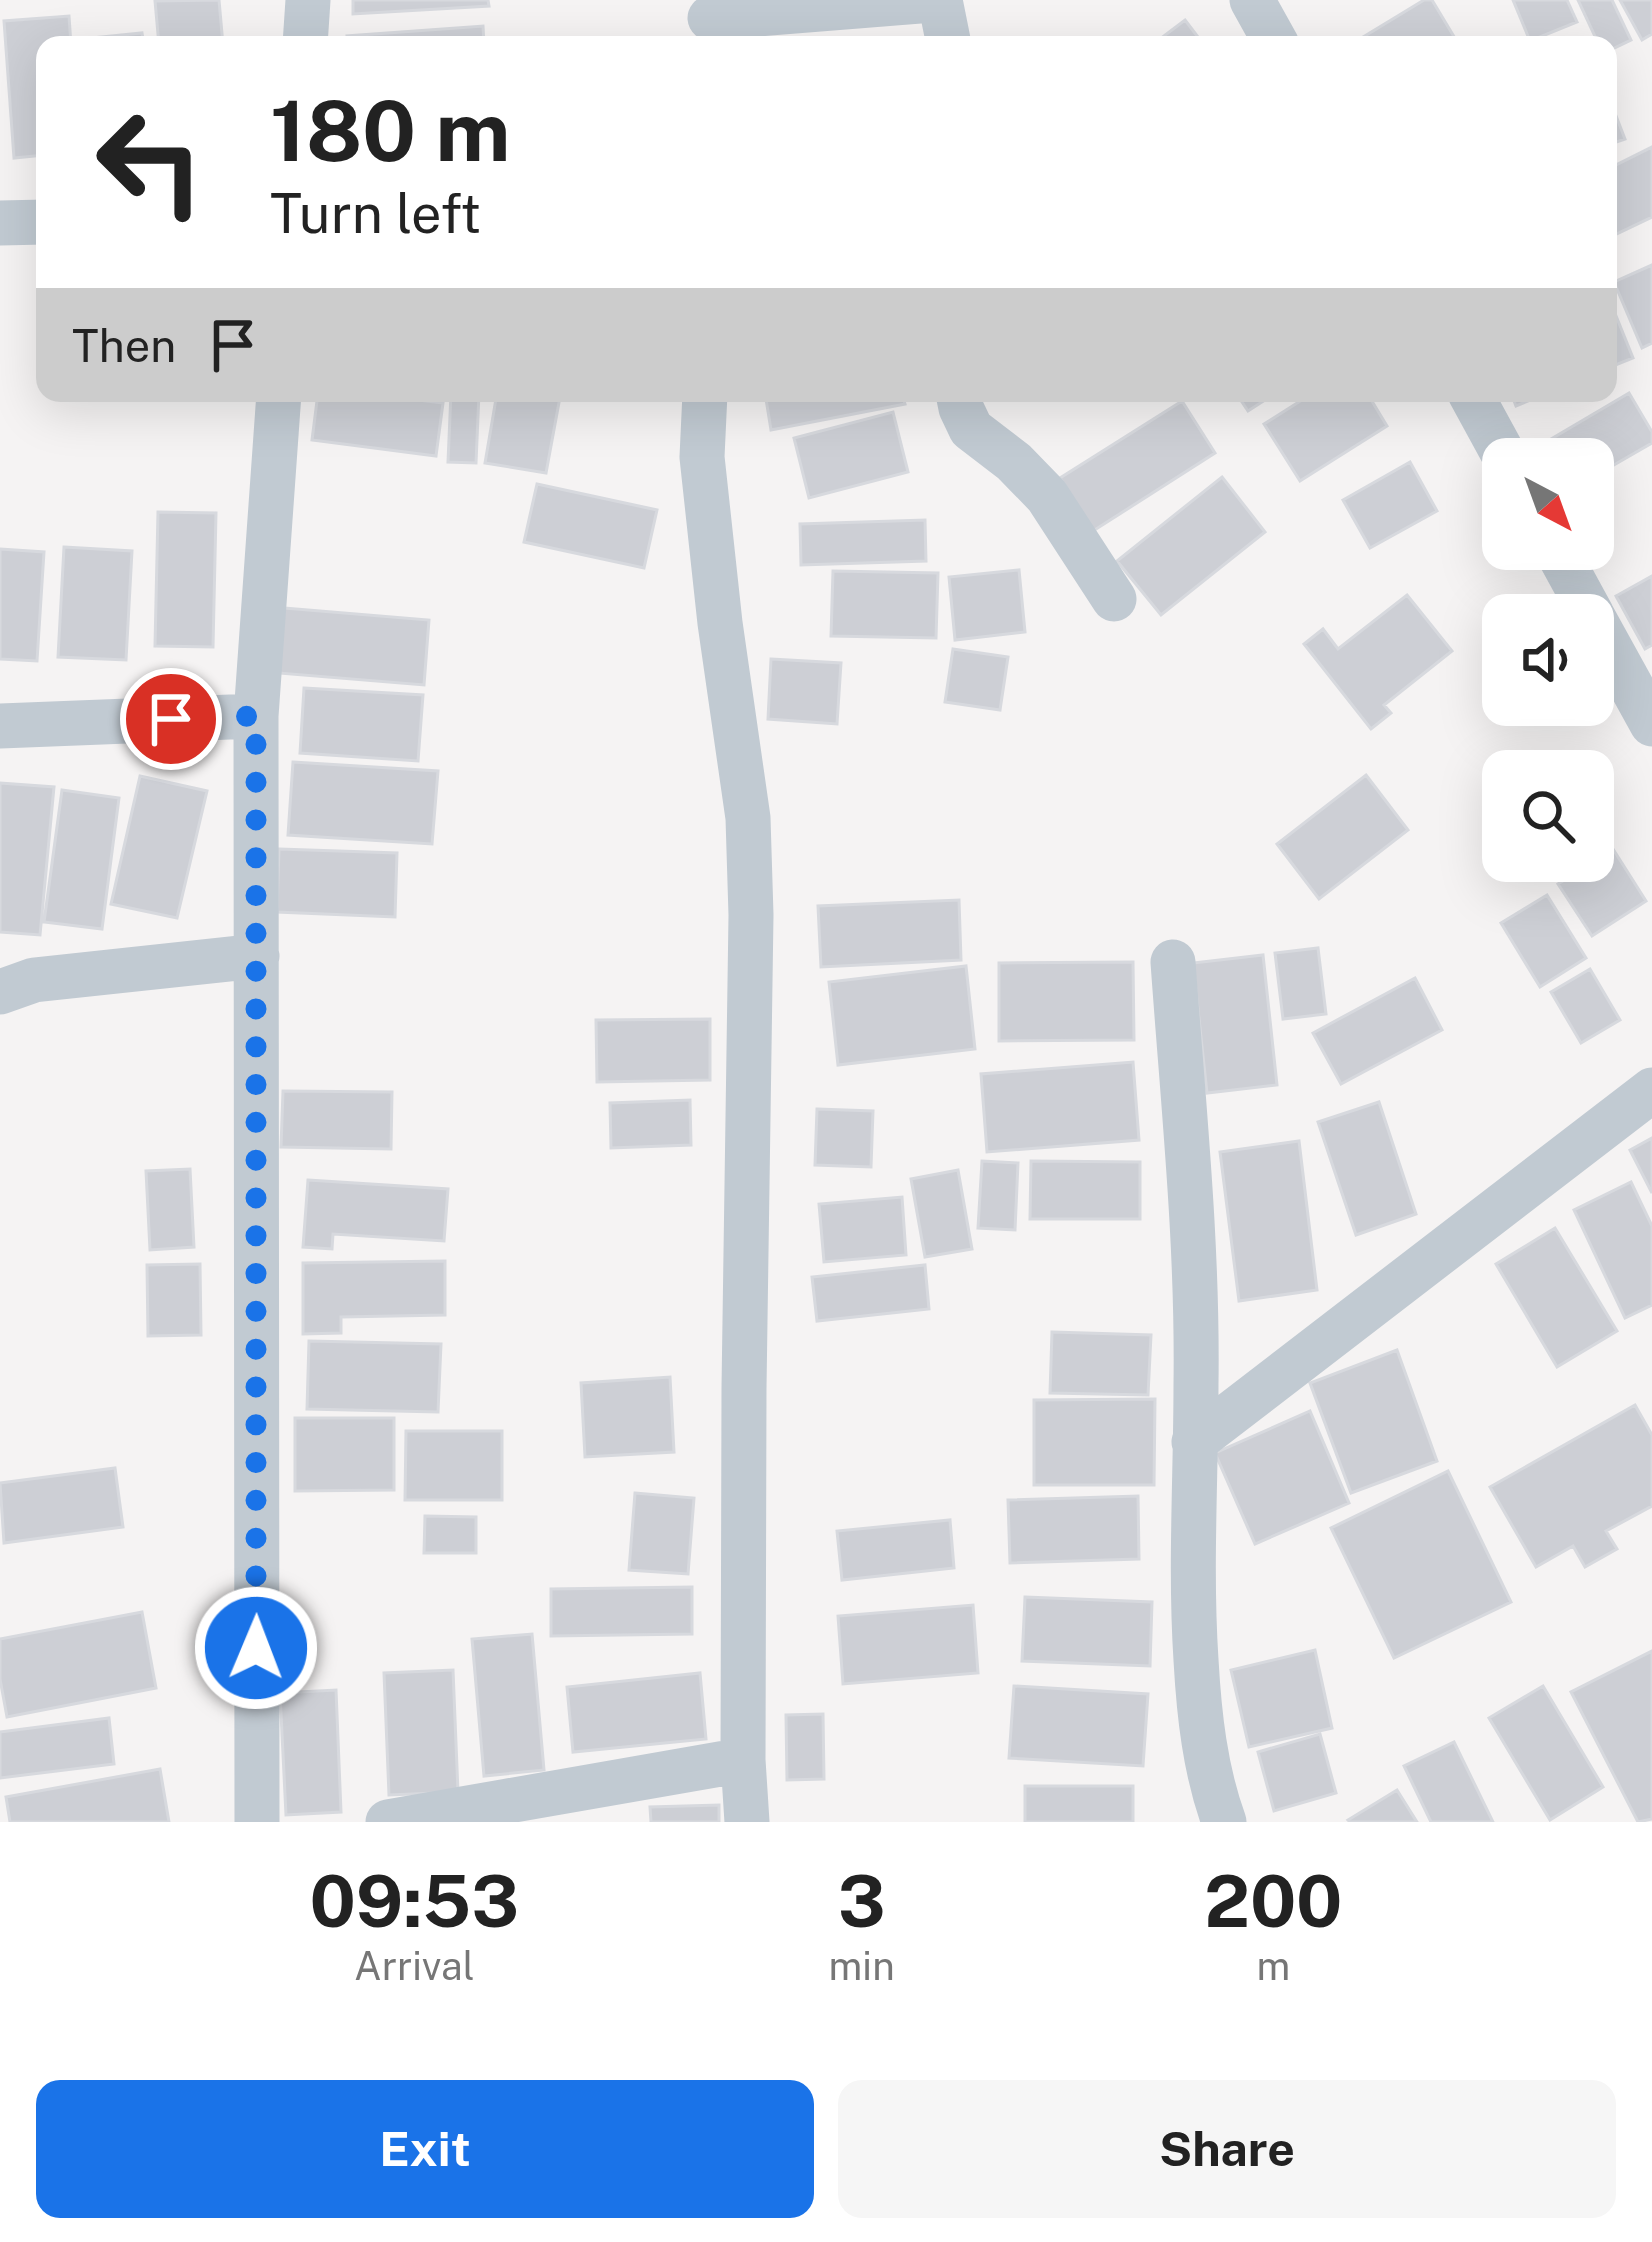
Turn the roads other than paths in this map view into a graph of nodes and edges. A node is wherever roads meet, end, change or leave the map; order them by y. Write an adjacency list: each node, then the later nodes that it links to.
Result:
1 (308, 0): 5 (street)
2 (936, 0): 4 (street); 6 (street)
3 (1252, 0): 7 (street)
4 (710, 21)
5 (306, 36)
6 (946, 36)
7 (1272, 36)
8 (36, 222): 9 (street)
9 (0, 223)
10 (278, 402): 17 (street)
11 (705, 402): 25 (street)
12 (960, 402): 15 (street)
13 (1475, 402): 14 (street)
14 (1495, 438)
15 (1114, 599)
16 (1614, 654): 18 (street)
17 (256, 716): 19 (street); 20 (street)
18 (1652, 724)
19 (0, 726)
20 (257, 956): 22 (street); 26 (street)
21 (1173, 962): 24 (street)
22 (0, 992)
23 (1652, 1090): 24 (street)
24 (1194, 1442): 29 (street)
25 (743, 1760): 27 (street); 28 (street)
26 (257, 1822)
27 (388, 1822)
28 (747, 1822)
29 (1224, 1822)

